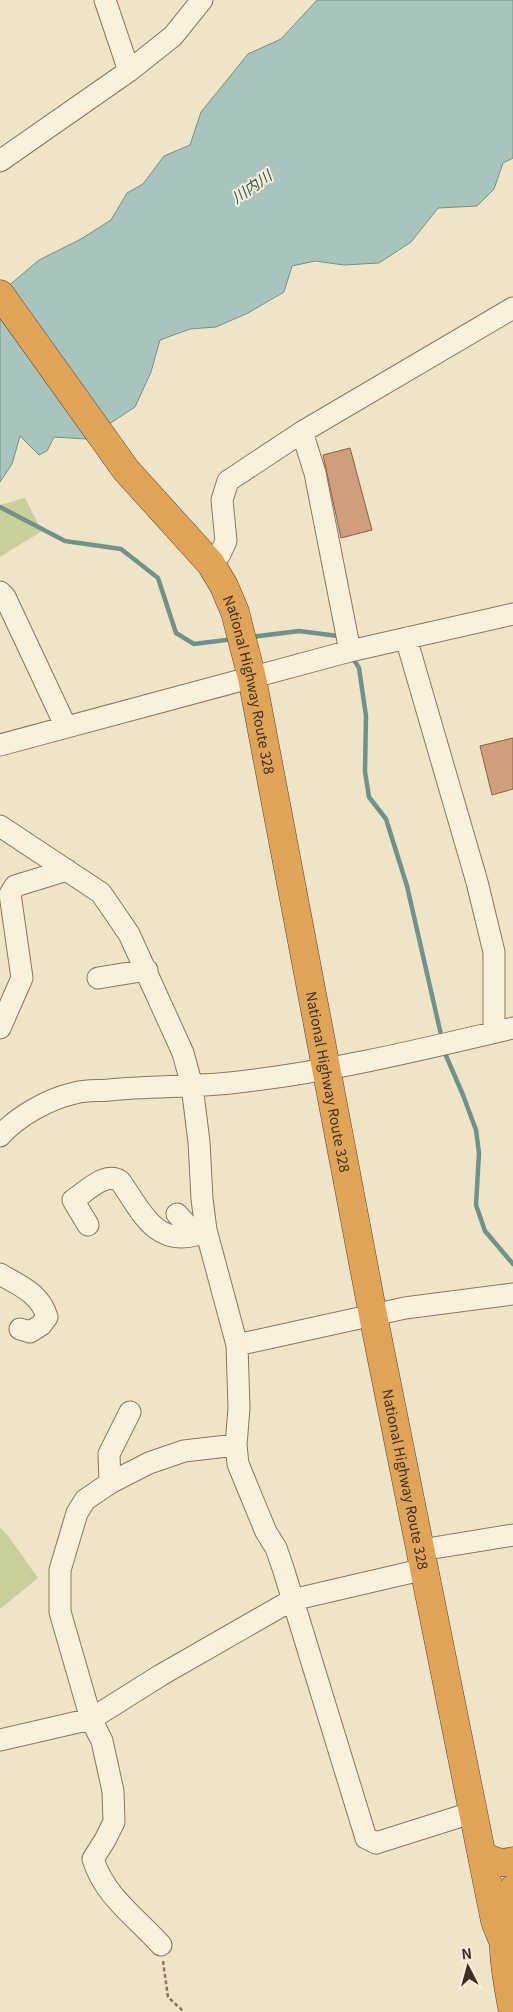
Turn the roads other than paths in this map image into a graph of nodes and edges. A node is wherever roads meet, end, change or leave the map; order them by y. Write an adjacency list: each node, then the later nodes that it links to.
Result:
1 (106, 0): 3 (street)
2 (202, 0): 3 (street)
3 (129, 71): 4 (street)
4 (0, 162)
5 (0, 294): 8 (highway, National Highway Route 328)
6 (513, 308): 7 (street)
7 (302, 432): 8 (street); 12 (street)
8 (211, 564): 13 (highway, National Highway Route 328)
9 (0, 592): 14 (street)
10 (513, 614): 11 (street)
11 (406, 638): 12 (street); 21 (street)
12 (350, 651): 13 (street)
13 (252, 678): 14 (street); 22 (highway, National Highway Route 328)
14 (66, 727): 15 (street)
15 (0, 744)
16 (0, 826): 17 (street)
17 (67, 870): 18 (street); 20 (street)
18 (147, 970): 19 (street); 23 (street)
19 (98, 978)
20 (0, 1028)
21 (503, 1030): 22 (street)
22 (326, 1069): 23 (street); 30 (highway, National Highway Route 328)
23 (192, 1086): 24 (street); 27 (street)
24 (0, 1136)
25 (177, 1214): 27 (street)
26 (88, 1225): 27 (street)
27 (201, 1233): 32 (street)
28 (0, 1274): 31 (street)
29 (513, 1294): 30 (street)
30 (373, 1315): 32 (street); 37 (highway, National Highway Route 328)
31 (20, 1329)
32 (237, 1344): 34 (street)
33 (130, 1412): 35 (street)
34 (236, 1445): 35 (street); 38 (street)
35 (110, 1483): 39 (street)
36 (513, 1535): 37 (street)
37 (423, 1560): 38 (street); 41 (highway, National Highway Route 328)
38 (292, 1600): 39 (street); 41 (street)
39 (91, 1719): 40 (street); 46 (street)
40 (0, 1740)
41 (474, 1812): 42 (highway, National Highway Route 328)
42 (482, 1855): 43 (highway); 45 (highway, National Highway Route 328)
43 (513, 1861)
44 (513, 1889): 45 (highway)
45 (503, 1941): 47 (highway)
46 (161, 1945)
47 (513, 2012)

